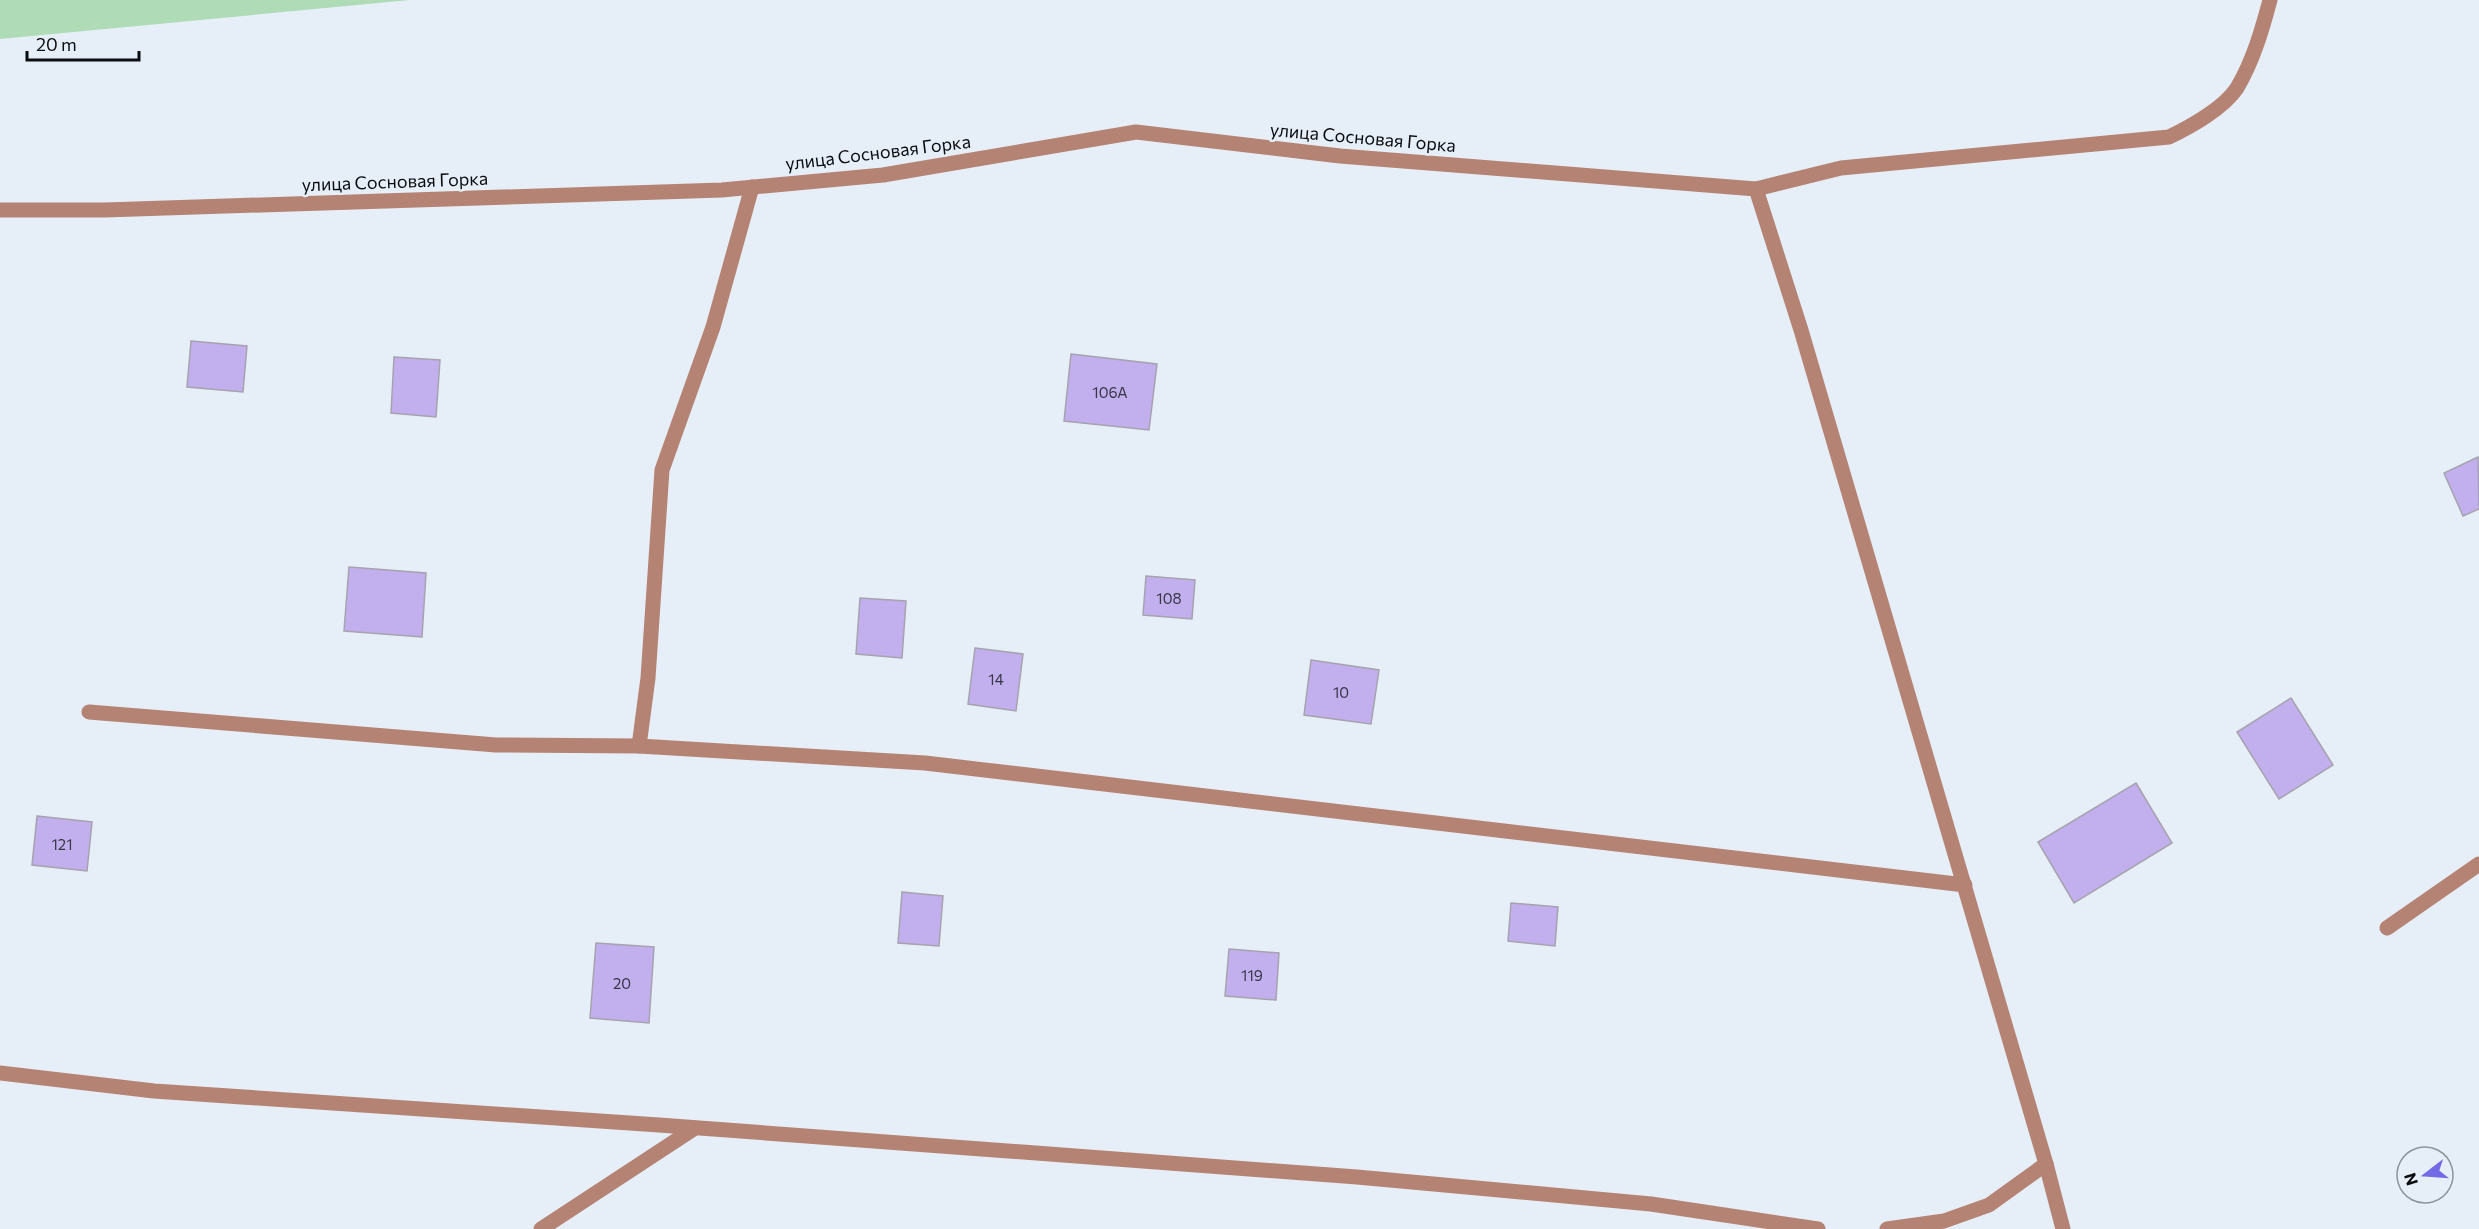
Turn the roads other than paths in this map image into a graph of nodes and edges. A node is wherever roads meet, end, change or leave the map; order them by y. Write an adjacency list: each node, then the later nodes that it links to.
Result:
1 (2270, 0): 3 (street, улица Сосновая Горка)
2 (752, 187): 3 (street, улица Сосновая Горка); 4 (street, улица Сосновая Горка); 6 (street)
3 (1756, 189): 8 (street)
4 (0, 210)
5 (89, 712): 6 (street)
6 (639, 746): 8 (street)
7 (2479, 864): 9 (street)
8 (1965, 885): 12 (street)
9 (2387, 928)
10 (0, 1072): 11 (street)
11 (695, 1128): 13 (street); 14 (street)
12 (2046, 1164): 15 (street); 16 (street)
13 (541, 1229)
14 (1818, 1229)
15 (1887, 1229)
16 (2063, 1229)

